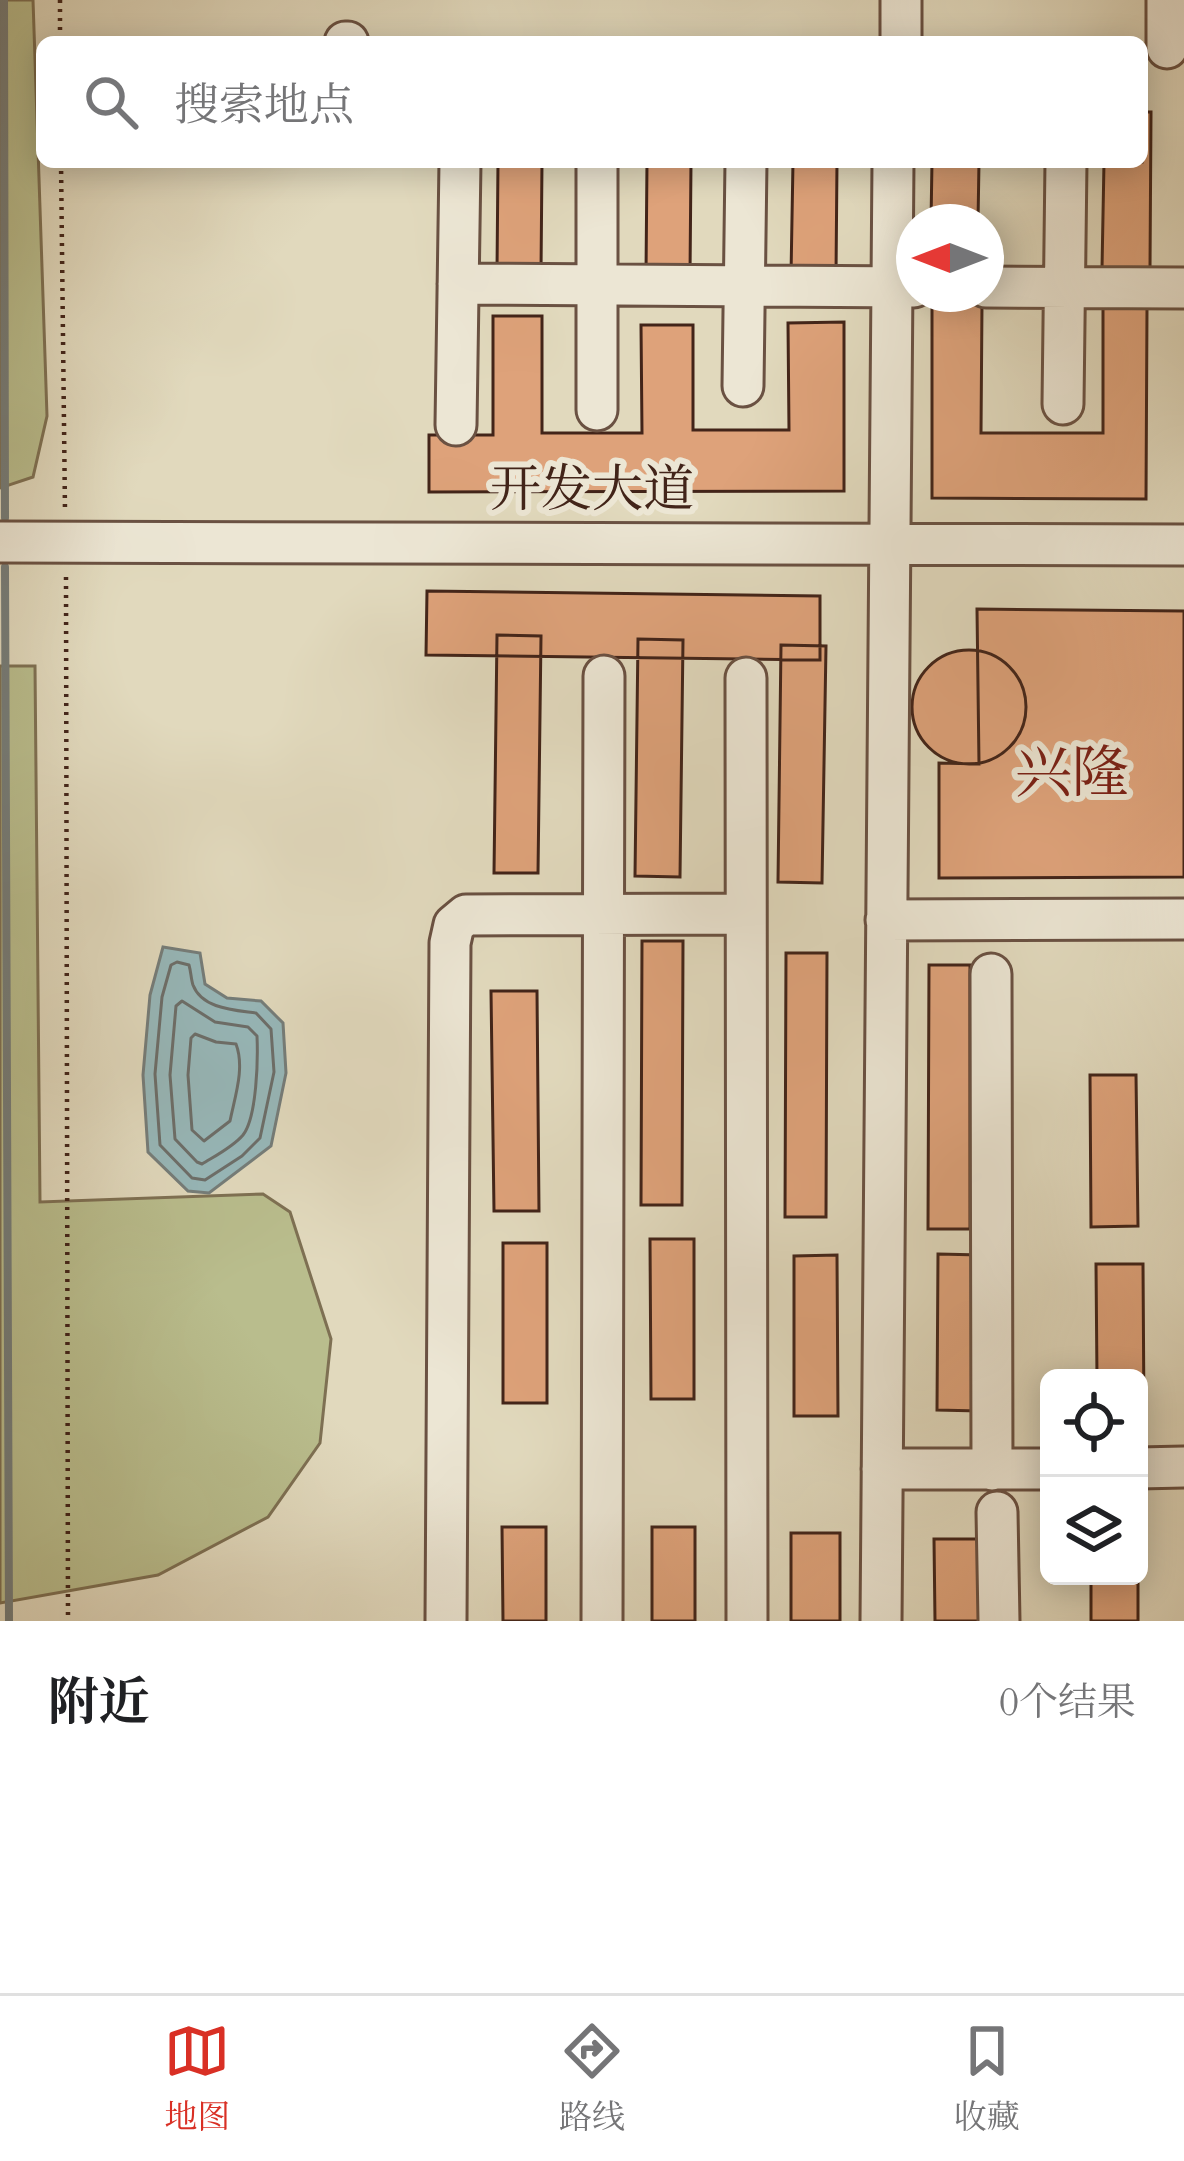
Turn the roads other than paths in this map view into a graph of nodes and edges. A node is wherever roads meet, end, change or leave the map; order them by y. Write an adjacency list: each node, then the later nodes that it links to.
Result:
1 (901, 0): 3 (street)
2 (1167, 0): 4 (street)
3 (901, 36)
4 (1164, 48)
5 (460, 168): 11 (street)
6 (597, 168): 12 (street)
7 (746, 168): 13 (street)
8 (893, 168): 10 (street)
9 (1066, 168): 16 (street)
10 (896, 204)
11 (458, 284): 12 (street); 22 (street)
12 (597, 285): 13 (street); 21 (street)
13 (744, 286): 14 (street); 19 (street)
14 (896, 287)
15 (1004, 287): 16 (street)
16 (1064, 287): 17 (street); 20 (street)
17 (1184, 288)
18 (902, 312): 24 (street)
19 (743, 386)
20 (1063, 404)
21 (597, 410)
22 (456, 425)
23 (0, 542): 24 (street, 开发大道)
24 (890, 545): 25 (street, 开发大道); 31 (street)
25 (1184, 545)
26 (604, 676): 28 (street)
27 (746, 678): 29 (street)
28 (603, 914): 29 (street); 39 (street); 40 (street)
29 (746, 914): 41 (street)
30 (1184, 919): 31 (street)
31 (886, 920): 35 (street)
32 (992, 974): 37 (street)
33 (1148, 1468): 34 (street)
34 (1184, 1468)
35 (882, 1469): 37 (street); 42 (street)
36 (1040, 1469): 37 (street)
37 (992, 1470)
38 (997, 1512): 43 (street)
39 (446, 1621)
40 (602, 1621)
41 (747, 1621)
42 (880, 1621)
43 (999, 1621)

